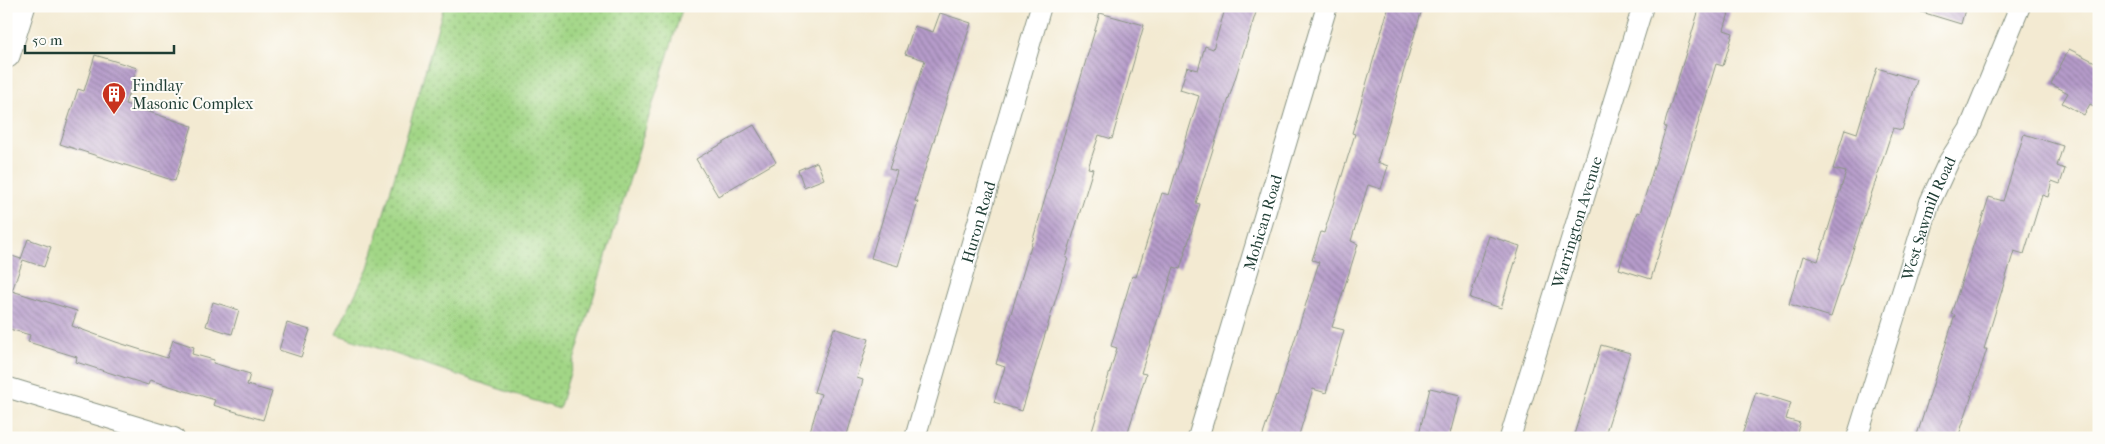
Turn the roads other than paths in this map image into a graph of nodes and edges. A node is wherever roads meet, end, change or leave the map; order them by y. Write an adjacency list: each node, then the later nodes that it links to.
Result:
1 (21, 6): 6 (main road)
2 (1041, 6): 9 (street, Huron Road)
3 (1327, 6): 10 (street, Mohican Road)
4 (1643, 6): 11 (street, Warrington Avenue)
5 (2020, 6): 12 (street, West Sawmill Road)
6 (6, 54)
7 (6, 387): 8 (street)
8 (174, 438)
9 (914, 438)
10 (1198, 438)
11 (1510, 438)
12 (1857, 438)

